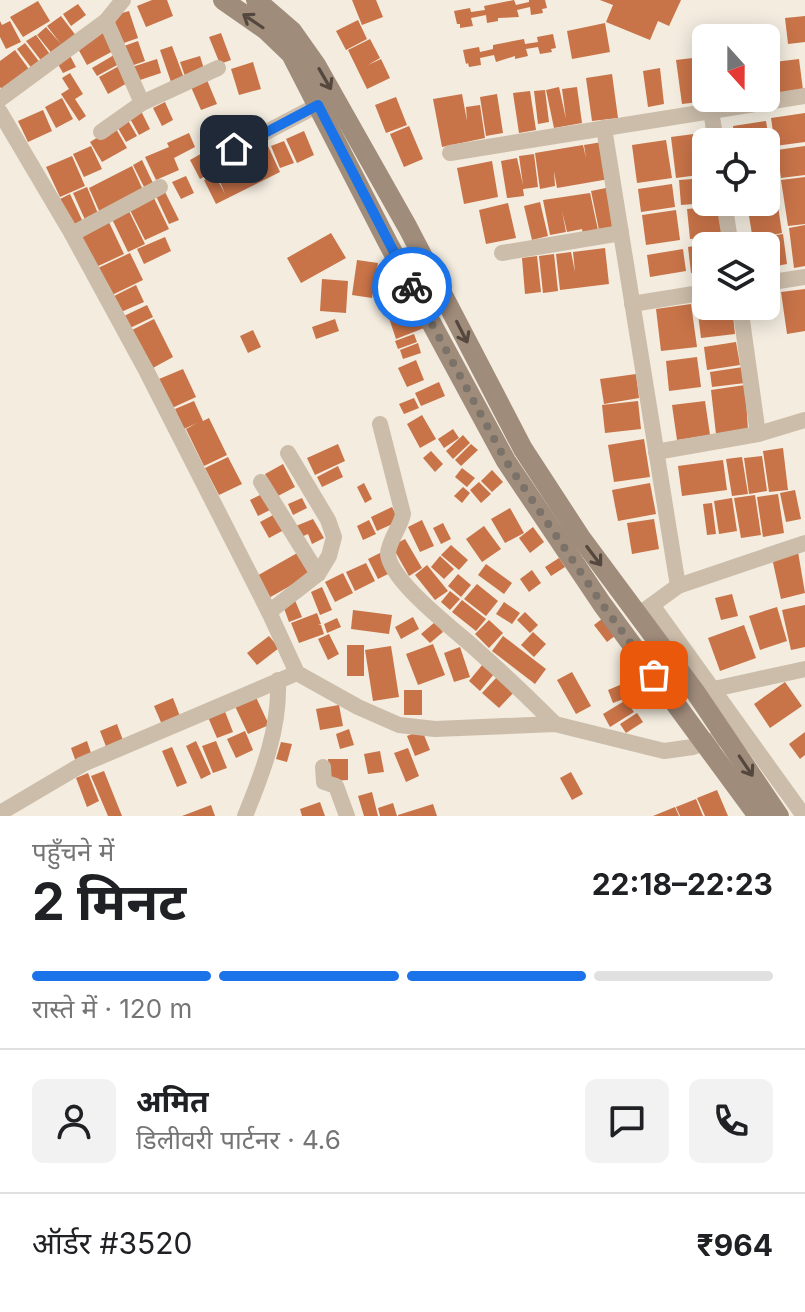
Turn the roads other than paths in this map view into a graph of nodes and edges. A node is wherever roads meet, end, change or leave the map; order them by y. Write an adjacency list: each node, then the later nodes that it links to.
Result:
1 (123, 0): 4 (street)
2 (223, 0): 10 (street, one-way to 2)
3 (256, 0): 35 (street, one-way to 35)
4 (106, 21): 7 (street); 9 (street)
5 (218, 68): 9 (street)
6 (805, 96): 8 (street)
7 (0, 99)
8 (780, 100)
9 (142, 103): 14 (street)
10 (318, 105): 15 (street); 37 (street)
11 (0, 112): 19 (street)
12 (705, 112): 13 (street)
13 (604, 128): 16 (street); 18 (street)
14 (101, 132)
15 (234, 149)
16 (450, 153)
17 (160, 187): 19 (street)
18 (621, 233): 20 (street); 24 (street)
19 (72, 234): 36 (street)
20 (502, 253)
21 (805, 277): 22 (street)
22 (780, 281)
23 (692, 294): 24 (street)
24 (632, 304): 29 (street)
25 (742, 320): 28 (street)
26 (805, 420): 28 (street)
27 (380, 424): 42 (street)
28 (758, 434): 29 (street)
29 (656, 452): 34 (street)
30 (288, 453): 33 (street)
31 (261, 482): 33 (street)
32 (805, 543): 34 (street)
33 (318, 574): 36 (street)
34 (678, 586): 35 (street)
35 (646, 610): 37 (street); 41 (street)
36 (269, 612): 39 (street)
37 (620, 629): 43 (street)
38 (805, 669): 41 (street)
39 (297, 673): 40 (street); 42 (street)
40 (278, 680): 45 (street); 46 (street)
41 (706, 691): 43 (street); 50 (street)
42 (555, 724): 43 (street)
43 (716, 740): 48 (street); 49 (street, one-way to 49)
44 (323, 767): 47 (street)
45 (0, 813)
46 (245, 816)
47 (347, 816)
48 (758, 816)
49 (779, 816)
50 (804, 816)

